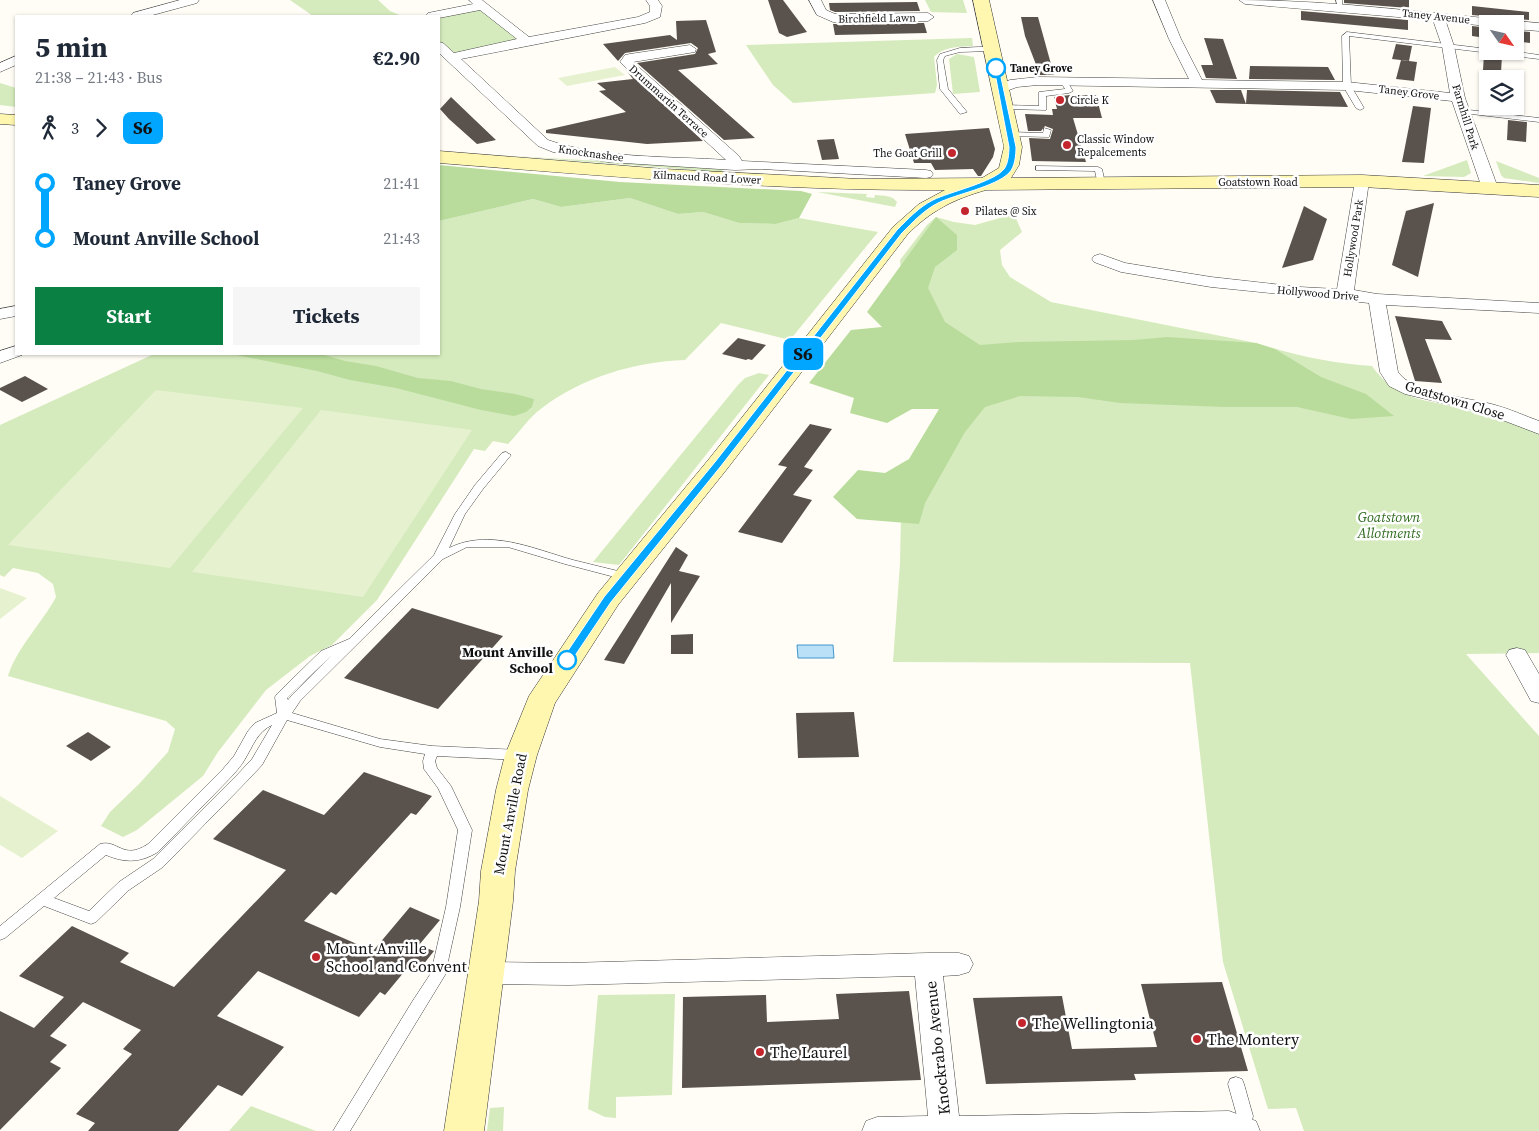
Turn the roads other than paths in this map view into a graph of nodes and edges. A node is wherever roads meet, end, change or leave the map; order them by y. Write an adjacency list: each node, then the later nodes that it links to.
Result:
1 (193, 0): 9 (street)
2 (652, 0): 18 (street)
3 (814, 0): 14 (street, Birchfield Lawn)
4 (981, 0): 22 (main road)
5 (1159, 0): 32 (street)
6 (1245, 0): 8 (street, Taney Avenue)
7 (479, 3): 12 (street); 18 (street)
8 (1340, 3): 13 (street, Taney Avenue)
9 (166, 7): 10 (street); 11 (street)
10 (140, 15)
11 (183, 15)
12 (436, 15)
13 (1438, 16): 15 (street, Taney Avenue); 19 (street, Farmhill Park)
14 (928, 17)
15 (1479, 21)
16 (1524, 25): 17 (street)
17 (1539, 26)
18 (527, 40): 28 (street)
19 (1448, 46): 23 (lane); 33 (lane); 35 (street, Farmhill Park)
20 (440, 47): 28 (street, Knocknashee)
21 (690, 49): 46 (street, Drummartin Terrace)
22 (991, 50): 34 (main road); 38 (lane)
23 (1479, 50)
24 (0, 51): 25 (street)
25 (15, 55)
26 (1524, 55): 27 (lane)
27 (1539, 57)
28 (450, 58): 46 (street, Knocknashee)
29 (15, 60): 30 (street)
30 (0, 68)
31 (1064, 81): 32 (street, Taney Grove); 34 (street, Taney Grove); 36 (lane)
32 (1197, 82): 33 (street, Taney Grove)
33 (1347, 86): 35 (street, Taney Grove); 37 (lane)
34 (1001, 89): 36 (main road)
35 (1461, 104): 41 (lane); 54 (street, Farmhill Park)
36 (1005, 107): 43 (main road)
37 (1360, 108)
38 (963, 112)
39 (0, 119): 40 (main road)
40 (15, 120)
41 (1539, 120)
42 (1046, 130): 43 (lane)
43 (1012, 141): 51 (main road); 53 (main road, Mount Anville Road)
44 (440, 157): 46 (main road, Kilmacud Road Lower)
45 (1039, 168): 50 (lane)
46 (732, 172): 48 (main road, Kilmacud Road Lower)
47 (926, 174): 48 (street)
48 (862, 178): 52 (main road, Kilmacud Road Lower)
49 (1362, 182): 50 (main road, Goatstown Road); 54 (main road, Goatstown Road); 58 (street, Hollywood Park)
50 (1101, 183): 51 (main road, Goatstown Road)
51 (1060, 184): 53 (main road, Goatstown Road)
52 (884, 186): 53 (main road, Kilmacud Road Lower); 56 (main road)
53 (976, 186): 56 (main road, Mount Anville Road)
54 (1490, 188): 55 (main road, Goatstown Road)
55 (1539, 191)
56 (901, 230): 68 (main road, Mount Anville Road)
57 (1100, 259): 58 (street, Hollywood Drive)
58 (1345, 294): 59 (street, Hollywood Drive)
59 (1377, 299): 60 (street, Hollywood Drive); 65 (street, Goatstown Close)
60 (1539, 308)
61 (15, 311): 62 (street)
62 (0, 314)
63 (15, 352): 64 (street)
64 (0, 358)
65 (1539, 428)
66 (506, 454): 67 (lane)
67 (439, 557): 68 (lane); 71 (lane)
68 (626, 576): 73 (main road, Mount Anville Road)
69 (1517, 655): 70 (street)
70 (1536, 686)
71 (284, 715): 72 (lane); 74 (lane); 74 (lane)
72 (432, 751): 73 (lane); 82 (lane)
73 (520, 756): 78 (main road, Mount Anville Road)
74 (42, 899): 75 (lane)
75 (0, 934)
76 (928, 964): 77 (street); 78 (street); 80 (street, Knockrabo Avenue)
77 (960, 964)
78 (485, 973): 83 (main road, Mount Anville Road)
79 (1236, 1084): 81 (lane)
80 (945, 1130): 81 (street); 84 (street)
81 (1244, 1130)
82 (341, 1131)
83 (464, 1131)
84 (877, 1131)

